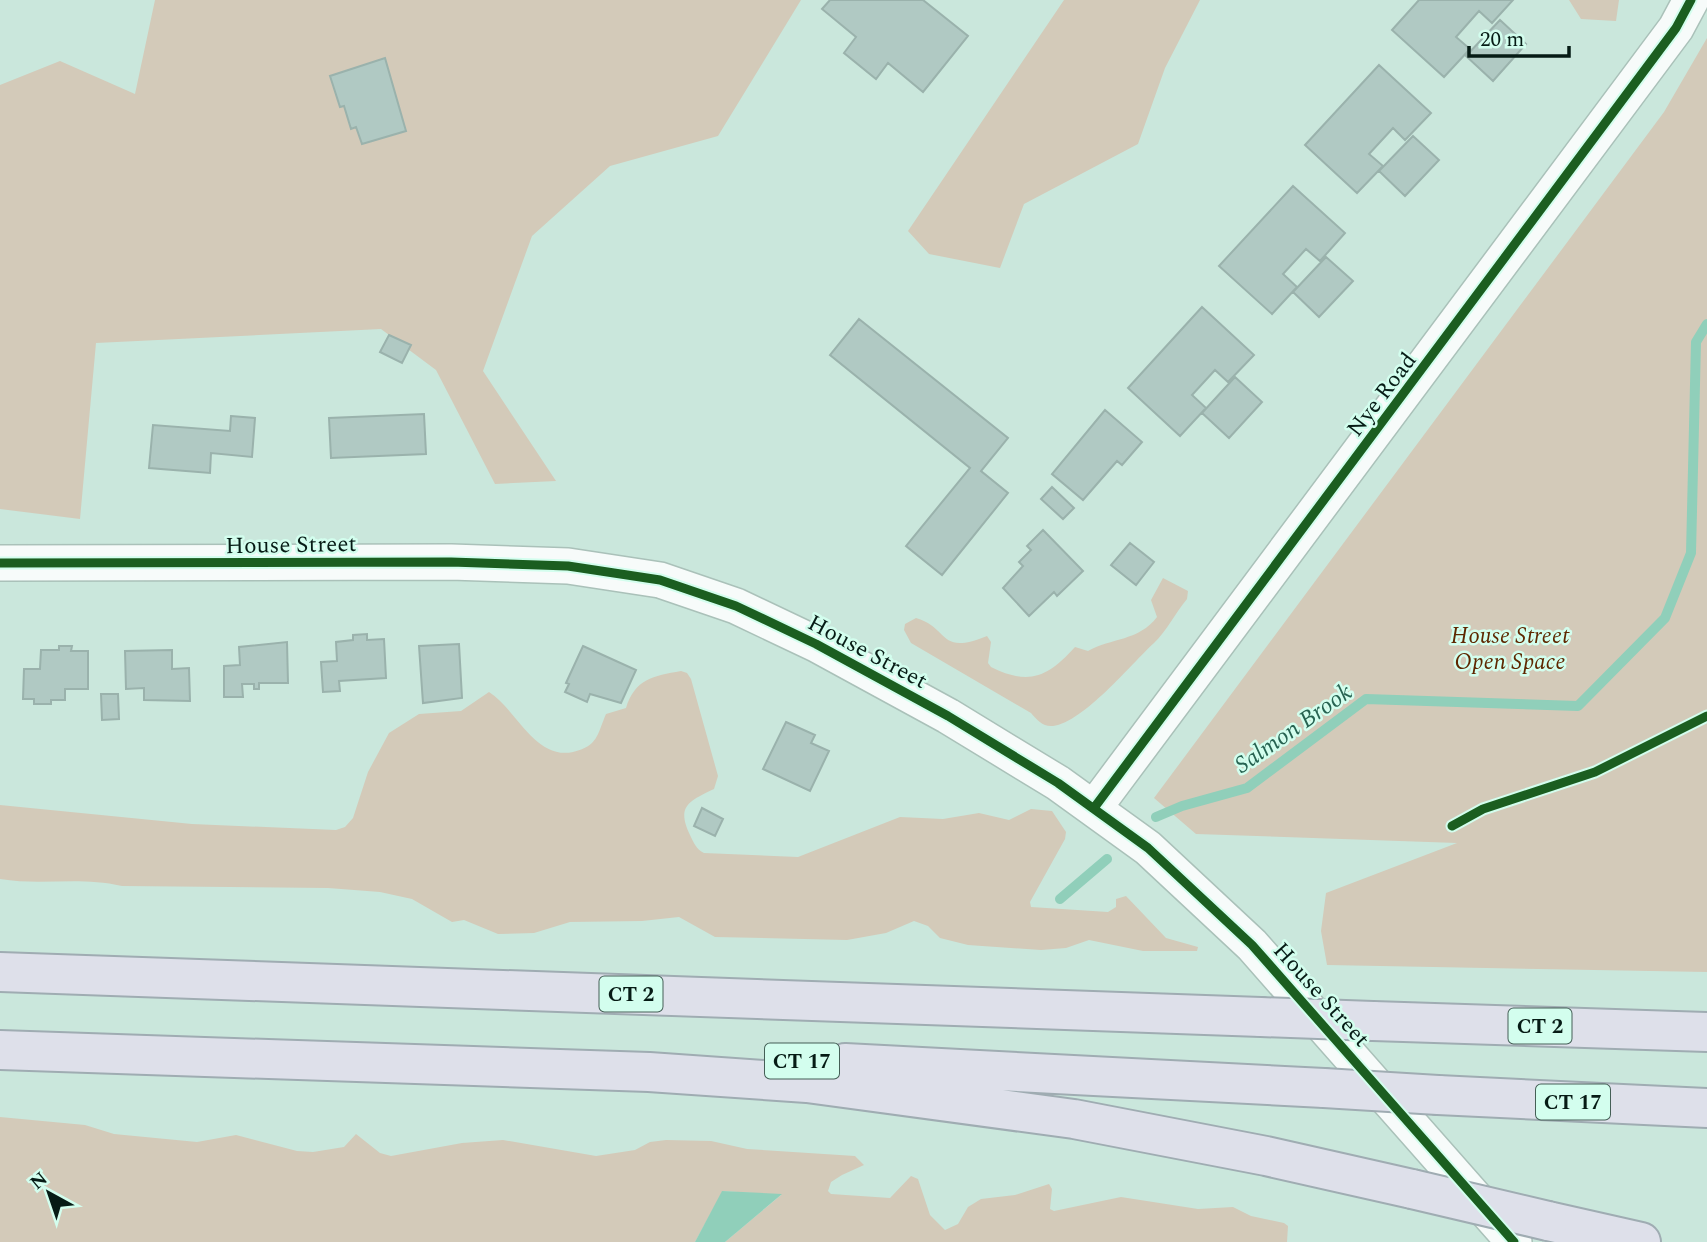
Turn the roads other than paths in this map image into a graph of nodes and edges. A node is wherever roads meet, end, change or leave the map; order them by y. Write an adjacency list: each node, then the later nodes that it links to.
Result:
1 (1691, 0): 3 (street, Nye Road)
2 (0, 563): 3 (street, House Street)
3 (1094, 808): 9 (street, House Street)
4 (0, 972): 5 (highway, CT 2, bridge)
5 (1707, 1032)
6 (0, 1050): 7 (highway)
7 (280, 1060): 8 (highway, CT 17, bridge); 10 (highway, bridge)
8 (1707, 1108)
9 (1514, 1242)
10 (1641, 1242)

